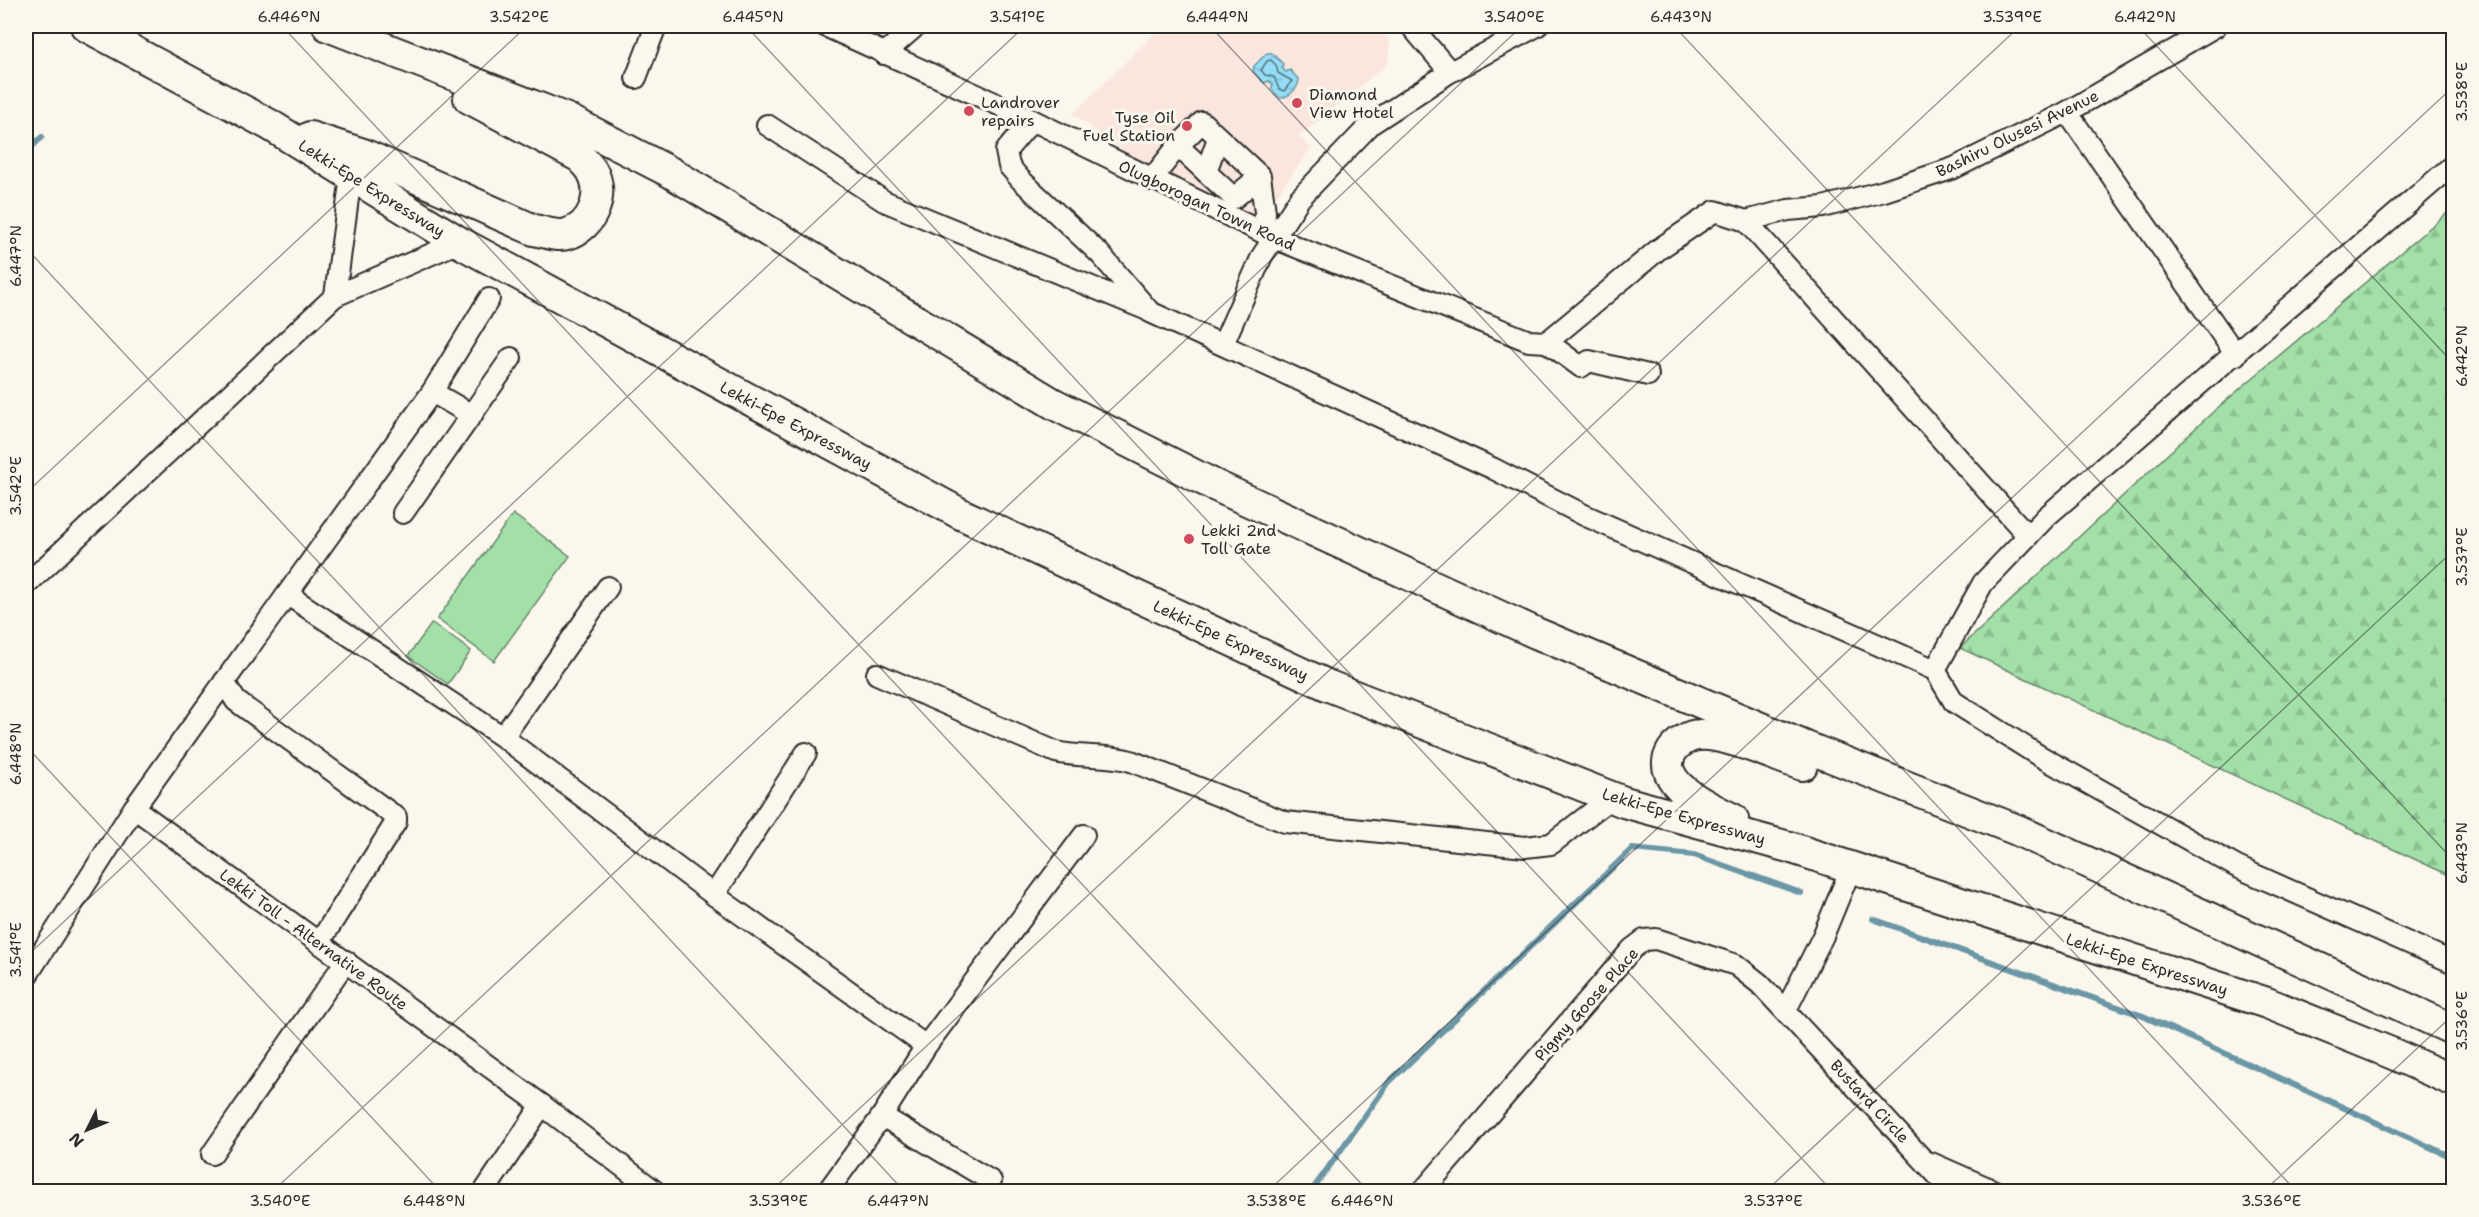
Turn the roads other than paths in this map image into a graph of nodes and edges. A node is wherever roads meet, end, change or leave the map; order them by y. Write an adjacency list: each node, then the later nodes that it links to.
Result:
1 (86, 26): 15 (highway, Lekki-Epe Expressway)
2 (328, 26): 9 (highway)
3 (656, 26): 12 (street)
4 (825, 26): 10 (street, Olugborogan Town Road)
5 (916, 26): 10 (street)
6 (1411, 26): 11 (street)
7 (1538, 26): 11 (street)
8 (2216, 26): 13 (street, Bashiru Olusesi Avenue)
9 (358, 38): 15 (highway); 50 (highway)
10 (884, 54): 14 (street, Olugborogan Town Road)
11 (1450, 72): 28 (street)
12 (636, 78)
13 (2067, 112): 27 (street, Bashiru Olusesi Avenue); 35 (street)
14 (1032, 120): 24 (street, Olugborogan Town Road); 32 (street)
15 (270, 124): 22 (highway, Lekki-Epe Expressway)
16 (767, 125): 32 (street)
17 (1218, 138): 18 (street); 19 (street); 21 (street)
18 (1178, 146): 21 (street); 24 (street)
19 (1233, 152): 23 (street); 25 (street)
20 (2454, 164): 35 (street)
21 (1206, 172): 25 (street)
22 (351, 176): 29 (highway, Lekki-Epe Expressway); 30 (street)
23 (1260, 176): 25 (street); 26 (street)
24 (1151, 180): 28 (street, Olugborogan Town Road)
25 (1229, 193): 26 (street)
26 (1265, 212): 28 (street)
27 (1746, 221): 33 (street); 41 (street)
28 (1269, 236): 33 (street, Olugborogan Town Road); 34 (street)
29 (459, 242): 30 (street); 51 (highway, Lekki-Epe Expressway)
30 (335, 296): 42 (street)
31 (489, 299): 38 (street)
32 (1150, 312): 34 (street)
33 (1538, 342): 37 (street, Olugborogan Town Road)
34 (1223, 344): 45 (street)
35 (2236, 355): 41 (street)
36 (512, 358): 39 (street)
37 (1648, 375)
38 (432, 392): 39 (street); 44 (street)
39 (472, 414): 40 (street)
40 (403, 513)
41 (2028, 536): 45 (street)
42 (26, 585)
43 (608, 587): 48 (street)
44 (288, 595): 47 (street); 48 (street)
45 (1935, 670): 59 (street)
46 (877, 674): 51 (street)
47 (224, 682): 52 (street); 57 (street)
48 (503, 737): 56 (street)
49 (806, 753): 56 (street)
50 (1872, 772): 54 (highway); 62 (highway)
51 (1612, 797): 54 (highway, Lekki-Epe Expressway)
52 (134, 808): 57 (street, Lekki Toll - Alternative Route); 60 (street)
53 (1084, 835): 63 (street)
54 (1789, 847): 55 (highway, Lekki-Epe Expressway)
55 (1851, 868): 61 (street); 64 (highway, Lekki-Epe Expressway)
56 (714, 895): 63 (street)
57 (319, 943): 58 (street, Lekki Toll - Alternative Route)
58 (346, 962): 65 (street, Lekki Toll - Alternative Route); 67 (street)
59 (2454, 963)
60 (26, 977)
61 (1786, 1010): 68 (street, Bustard Circle); 73 (street, Pigmy Goose Place)
62 (2454, 1030)
63 (926, 1046): 66 (street)
64 (2454, 1082)
65 (542, 1105): 70 (street); 71 (street, Lekki Toll - Alternative Route)
66 (882, 1116): 69 (street); 72 (street)
67 (212, 1154)
68 (1925, 1160): 74 (street, Bustard Circle); 75 (street)
69 (991, 1181)
70 (484, 1191)
71 (656, 1191)
72 (827, 1191)
73 (1422, 1191)
74 (1953, 1191)
75 (1997, 1191)

